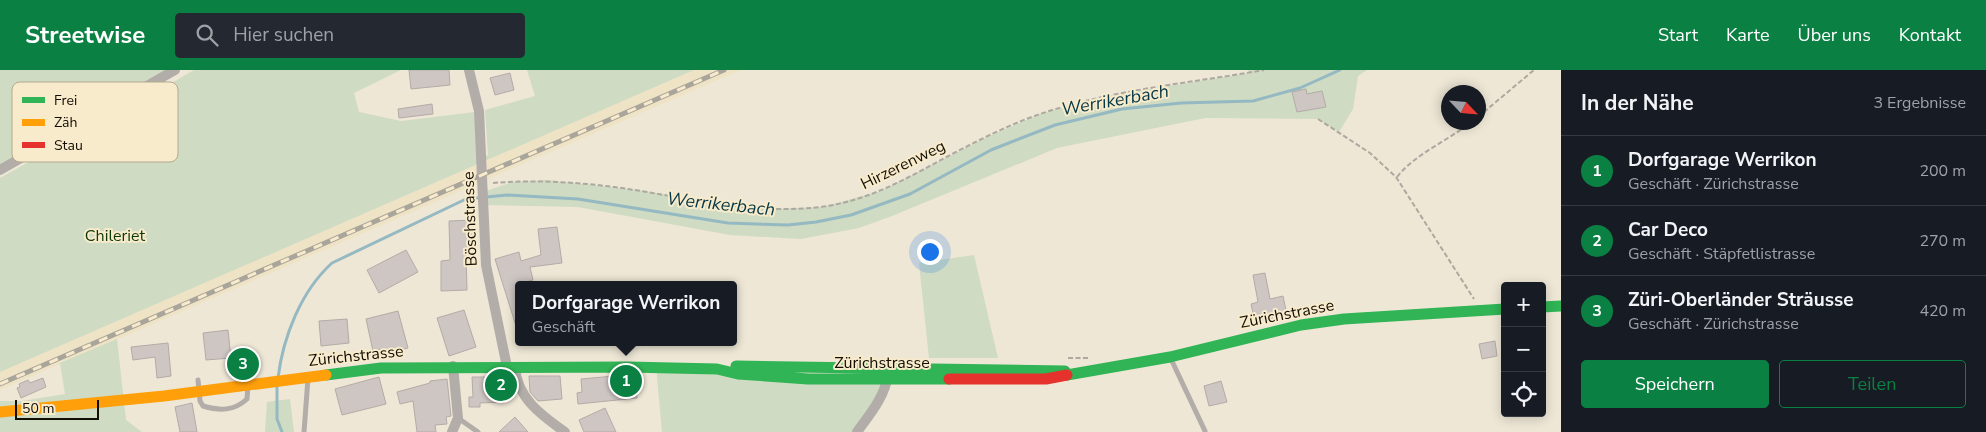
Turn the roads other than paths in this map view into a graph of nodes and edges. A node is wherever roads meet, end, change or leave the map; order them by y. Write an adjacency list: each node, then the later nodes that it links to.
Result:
1 (175, 70): 3 (street)
2 (469, 70): 11 (street, Böschstrasse)
3 (154, 82)
4 (14, 162): 5 (street)
5 (0, 170)
6 (1561, 306): 7 (main road)
7 (1546, 307)
8 (1501, 309): 9 (main road, Zürichstrasse)
9 (1170, 357): 14 (main road, Zürichstrasse); 21 (lane)
10 (453, 366): 11 (main road, Zürichstrasse); 15 (main road, Zürichstrasse); 20 (street)
11 (511, 367): 13 (main road, Zürichstrasse); 25 (street, Böschstrasse)
12 (889, 367): 13 (main road, Zürichstrasse); 14 (main road, Zürichstrasse); 16 (street)
13 (717, 369): 16 (main road, Zürichstrasse)
14 (1078, 372): 16 (main road, Zürichstrasse)
15 (308, 378): 17 (main road, Zürichstrasse); 22 (lane)
16 (888, 380): 26 (street)
17 (248, 385): 18 (main road, Zürichstrasse); 18 (lane)
18 (198, 386): 19 (main road, Zürichstrasse)
19 (0, 412)
20 (458, 418): 23 (street); 24 (lane)
21 (1205, 431)
22 (304, 432)
23 (452, 432)
24 (478, 432)
25 (565, 432)
26 (857, 432)

